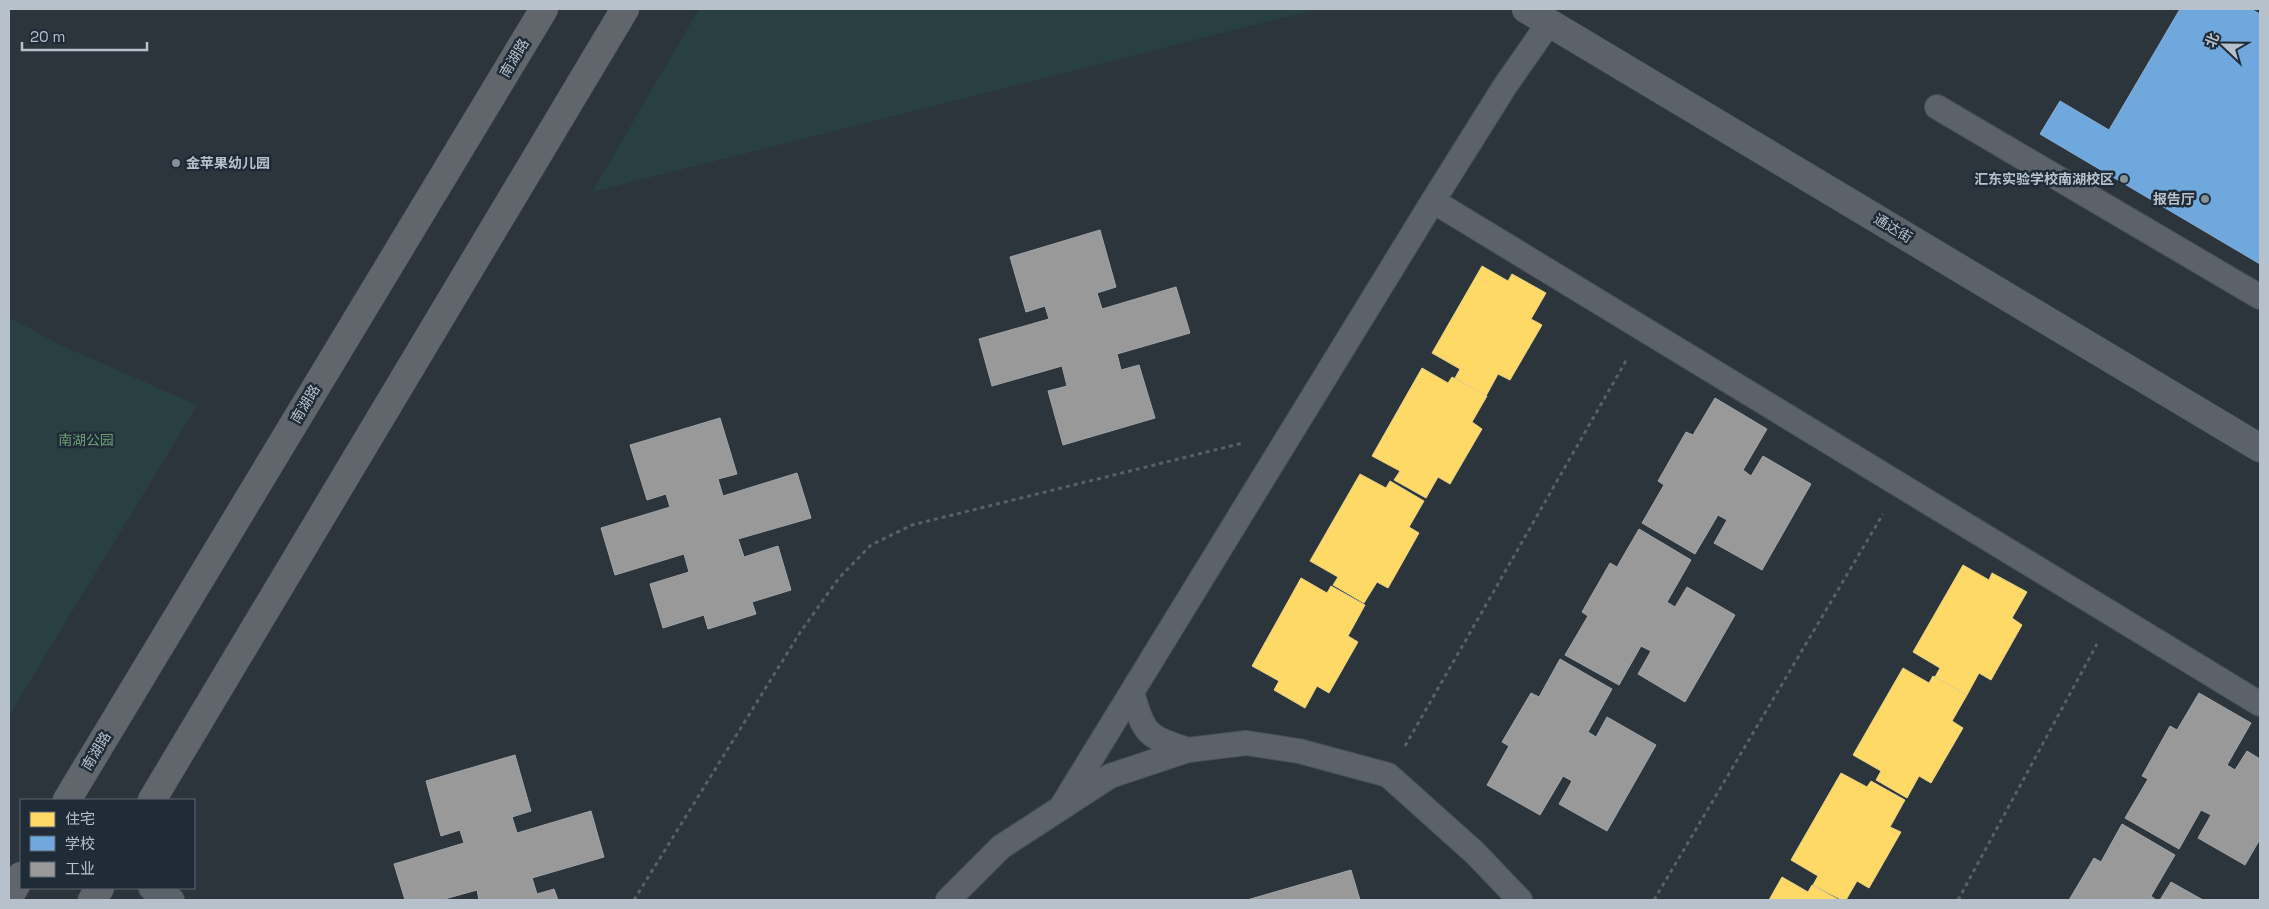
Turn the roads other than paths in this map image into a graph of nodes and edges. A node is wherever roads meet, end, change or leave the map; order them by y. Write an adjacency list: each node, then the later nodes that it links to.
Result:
1 (544, 9): 11 (main road, 南湖路)
2 (625, 9): 12 (main road)
3 (1538, 16): 5 (lane); 7 (street, 通达街)
4 (1937, 107): 6 (lane)
5 (1433, 201): 8 (lane); 9 (lane)
6 (2260, 298)
7 (2260, 448)
8 (1132, 693): 10 (lane); 13 (lane)
9 (2260, 704)
10 (1188, 750): 13 (lane); 21 (lane)
11 (68, 799)
12 (153, 799)
13 (1062, 806): 20 (lane)
14 (20, 878): 17 (main road)
15 (99, 889): 18 (main road)
16 (153, 889): 19 (lane)
17 (9, 897)
18 (92, 900)
19 (172, 900)
20 (948, 900)
21 (1520, 900)

